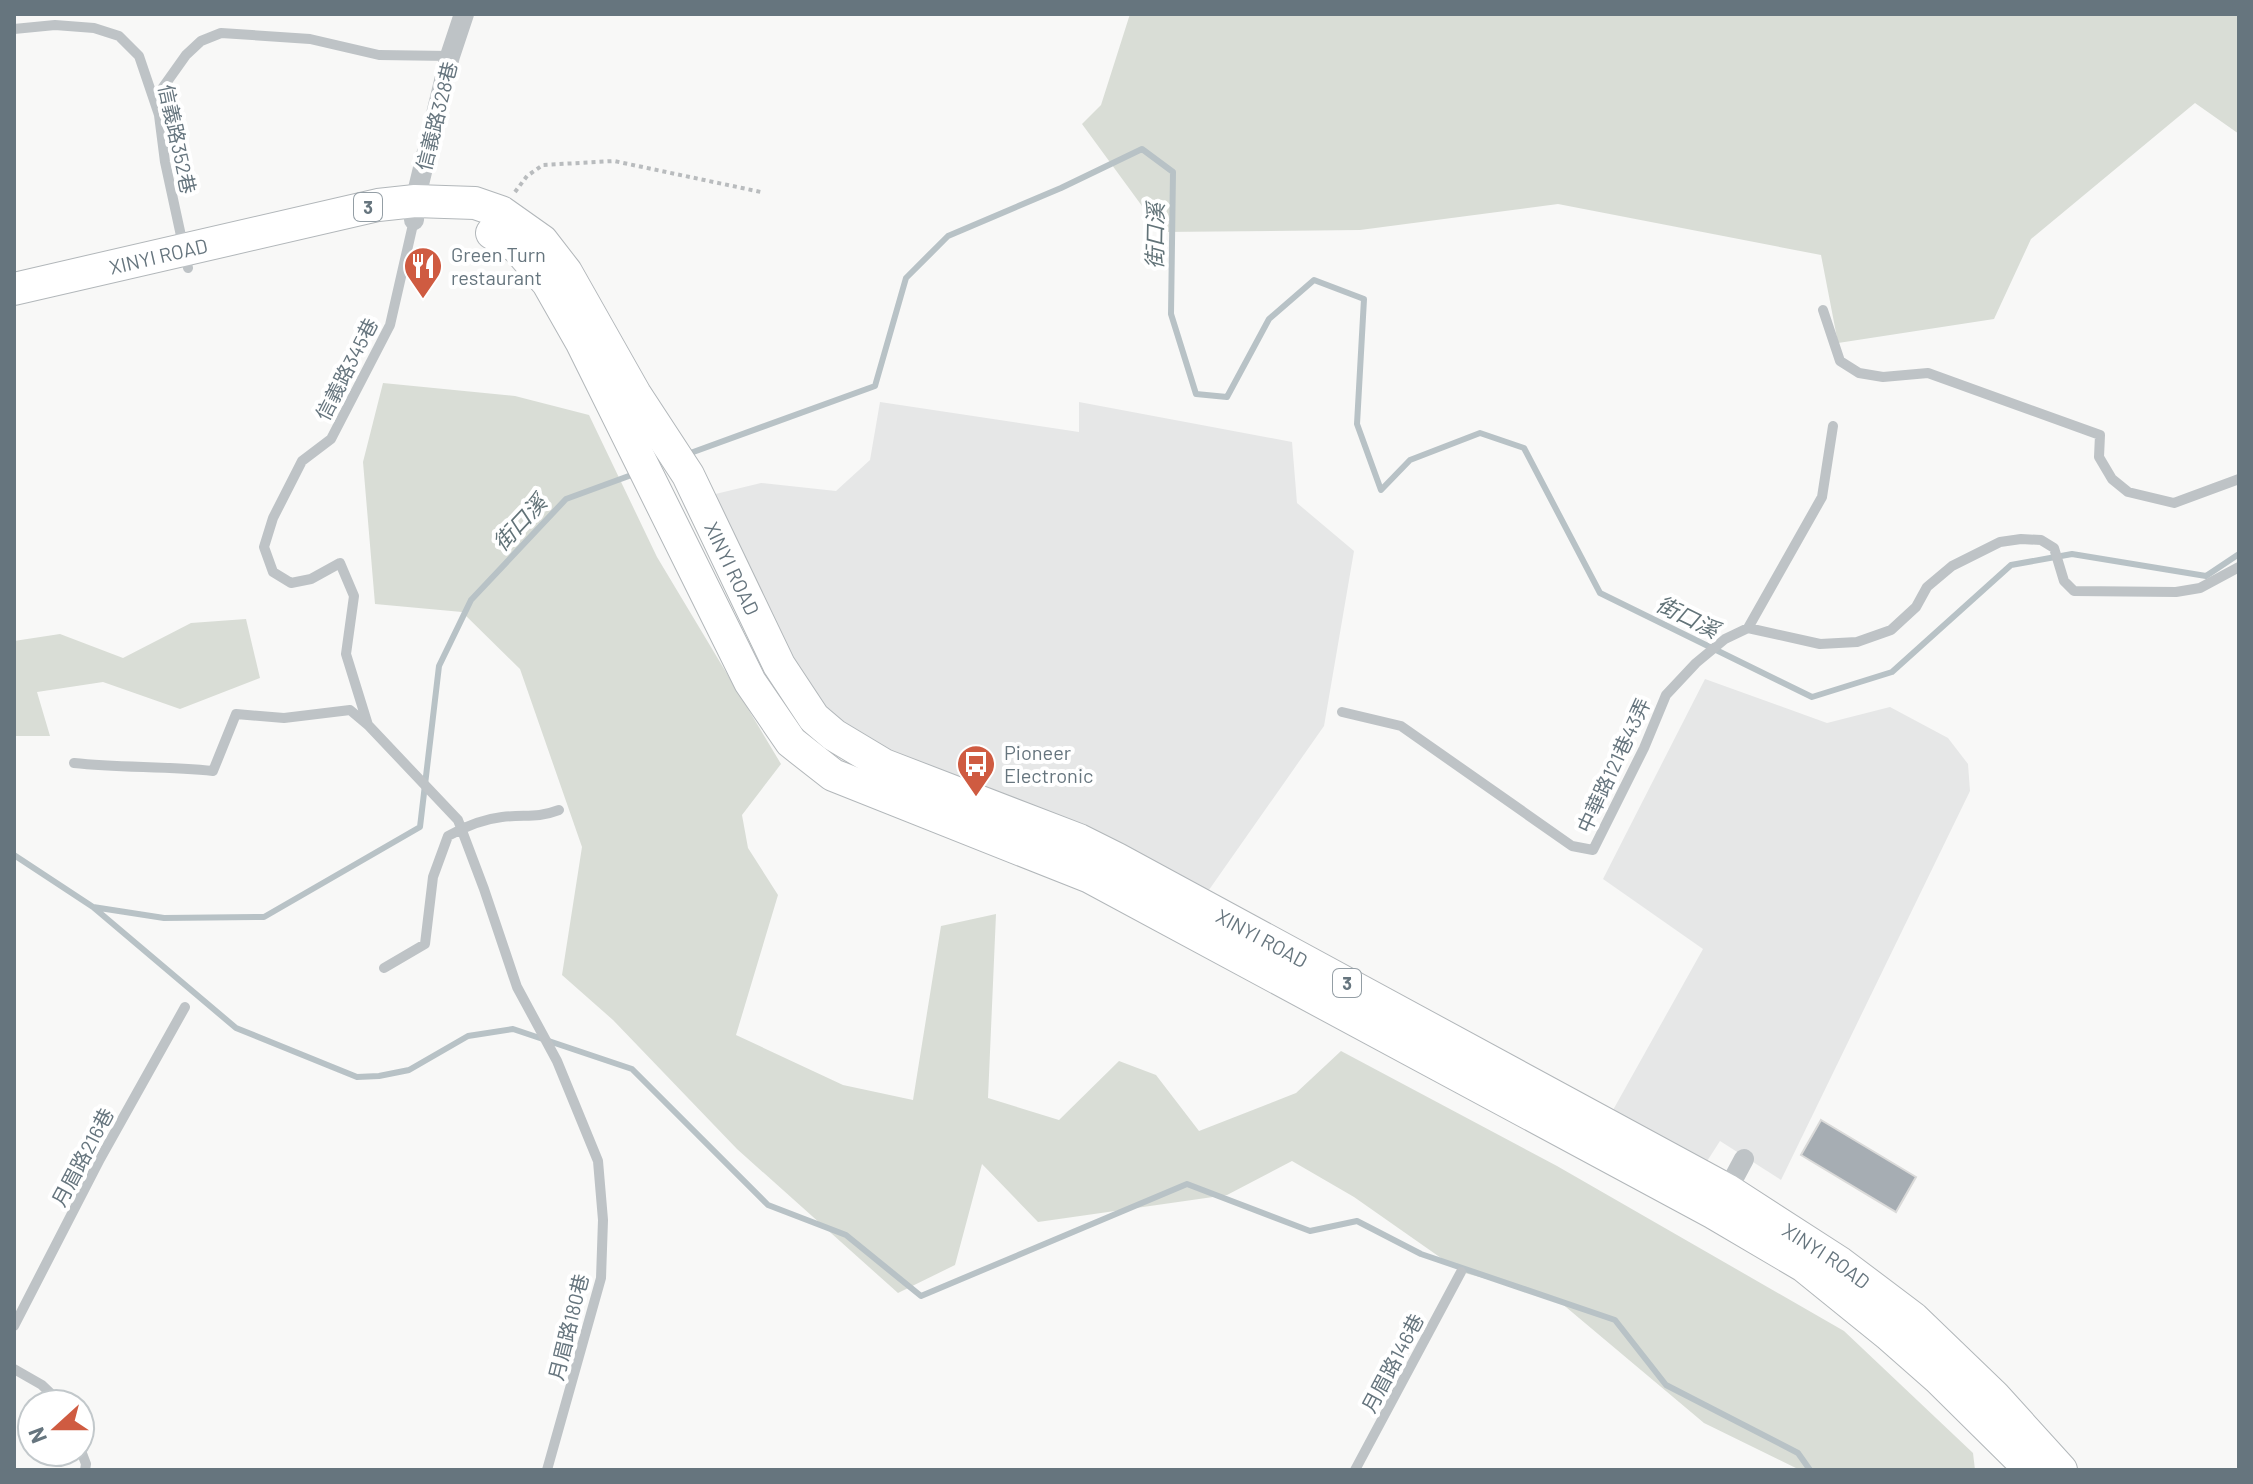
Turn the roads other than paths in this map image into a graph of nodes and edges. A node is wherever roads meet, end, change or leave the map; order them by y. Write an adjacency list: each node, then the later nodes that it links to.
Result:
1 (464, 14): 3 (street, 信義路328巷)
2 (14, 29): 4 (lane, 信義路352巷)
3 (450, 56): 4 (lane); 5 (street, 信義路328巷)
4 (154, 100): 6 (lane, 信義路352巷)
5 (414, 210): 6 (main road, XINYI ROAD / 3); 10 (main road, XINYI ROAD / 3); 10 (main road, XINYI ROAD / 3); 16 (lane, 信義路345巷)
6 (186, 260): 7 (main road, XINYI ROAD / 3); 8 (main road, XINYI ROAD / 3)
7 (14, 289)
8 (14, 308)
9 (1823, 310): 12 (lane)
10 (623, 397): 20 (main road, XINYI ROAD / 3); 21 (main road, XINYI ROAD / 3)
11 (1833, 426): 14 (lane)
12 (2239, 479)
13 (2239, 567): 14 (lane)
14 (1748, 628): 15 (lane, 中華路121巷43弄)
15 (1342, 712)
16 (369, 726): 17 (lane); 19 (lane)
17 (74, 763)
18 (559, 810): 19 (lane)
19 (462, 828): 22 (lane); 30 (lane, 月眉路180巷)
20 (1079, 840): 21 (main road); 25 (main road, XINYI ROAD / 3)
21 (1055, 862): 25 (main road, XINYI ROAD / 3)
22 (384, 968)
23 (185, 1007): 27 (lane, 月眉路216巷)
24 (1744, 1159): 25 (street)
25 (1721, 1202): 32 (main road, XINYI ROAD / 3); 33 (main road, XINYI ROAD / 3)
26 (1461, 1272): 31 (lane, 月眉路146巷)
27 (14, 1326)
28 (14, 1369): 29 (lane)
29 (45, 1388)
30 (547, 1470)
31 (1355, 1470)
32 (2031, 1470)
33 (2061, 1470)

